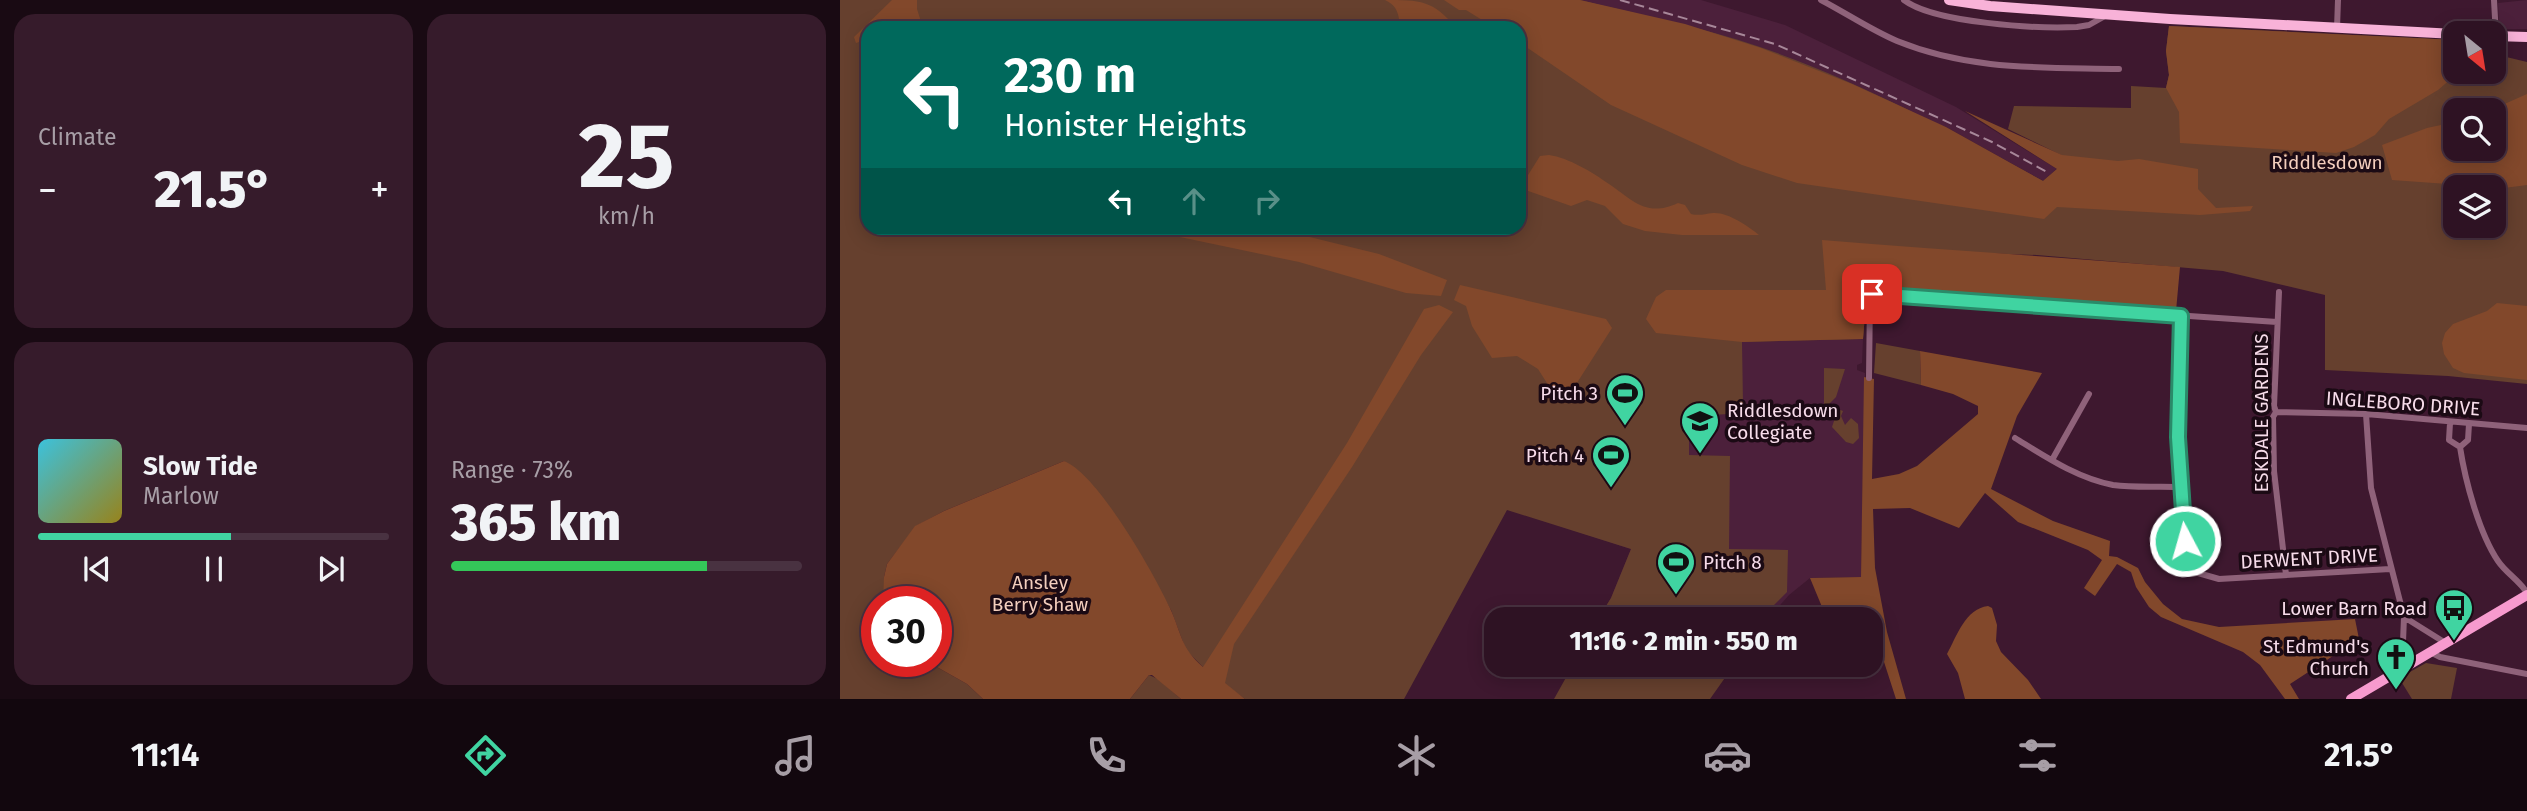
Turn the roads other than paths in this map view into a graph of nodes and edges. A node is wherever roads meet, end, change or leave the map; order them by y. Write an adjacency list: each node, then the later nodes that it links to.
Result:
1 (1821, 0): 12 (street)
2 (1904, 0): 6 (street)
3 (1950, 0): 6 (highway)
4 (2338, 0): 8 (street)
5 (2494, 0): 7 (street)
6 (2106, 15): 8 (highway)
7 (2495, 21)
8 (2337, 28): 9 (highway)
9 (2443, 33)
10 (2506, 36): 11 (highway)
11 (2527, 37)
12 (2119, 69)
13 (2278, 292): 15 (street, ESKDALE GARDENS)
14 (2181, 316): 15 (street); 16 (street); 26 (street, DERWENT DRIVE)
15 (2277, 322): 18 (street, ESKDALE GARDENS)
16 (1869, 378)
17 (2090, 394): 25 (street)
18 (2276, 412): 19 (street, INGLEBORO DRIVE); 28 (street, ESKDALE GARDENS)
19 (2366, 414): 20 (street, INGLEBORO DRIVE); 27 (street)
20 (2450, 423): 21 (street, INGLEBORO DRIVE); 24 (street)
21 (2469, 424): 22 (street, INGLEBORO DRIVE); 24 (street)
22 (2527, 428)
23 (2015, 438): 25 (street)
24 (2460, 447): 29 (street)
25 (2052, 460): 26 (street)
26 (2179, 486): 28 (street, DERWENT DRIVE)
27 (2390, 569): 28 (street, DERWENT DRIVE); 30 (street)
28 (2286, 575)
29 (2527, 594): 31 (main road)
30 (2404, 617): 31 (street); 33 (street)
31 (2444, 642): 32 (main road)
32 (2429, 651): 33 (main road); 34 (street)
33 (2402, 667): 35 (main road)
34 (2527, 674)
35 (2351, 699)

